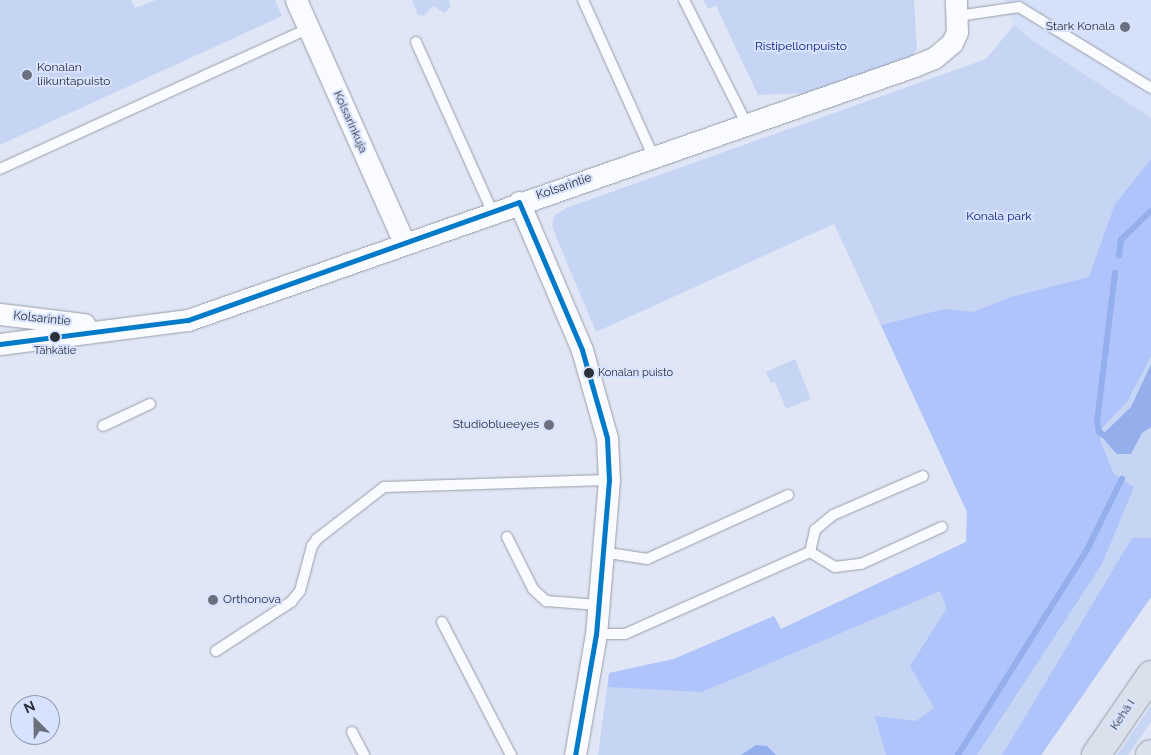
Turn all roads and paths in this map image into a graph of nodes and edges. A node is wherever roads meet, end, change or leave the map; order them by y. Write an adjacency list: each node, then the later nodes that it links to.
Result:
1 (296, 0): 5 (street, Kolsarinkuja)
2 (583, 0): 9 (lane)
3 (684, 0): 8 (lane)
4 (957, 8): 7 (lane); 8 (street, Kolsarintie)
5 (309, 28): 10 (lane); 13 (street, Kolsarinkuja)
6 (416, 42): 12 (lane)
7 (1151, 88)
8 (746, 123): 9 (street, Kolsarintie)
9 (653, 156): 11 (street, Kolsarintie)
10 (0, 169)
11 (519, 202): 12 (street, Kolsarintie); 20 (street)
12 (492, 211): 13 (street, Kolsarintie)
13 (404, 244): 15 (street, Kolsarintie)
14 (0, 314): 15 (street, Kolsarintie)
15 (114, 327): 16 (street, Kolsarintie)
16 (0, 344)
17 (150, 404): 18 (lane)
18 (103, 426)
19 (923, 476): 25 (lane)
20 (609, 480): 24 (street); 29 (lane)
21 (788, 495): 24 (lane)
22 (942, 527): 25 (lane)
23 (508, 537): 26 (lane)
24 (602, 552): 26 (street)
25 (810, 552): 28 (lane)
26 (598, 604): 28 (street)
27 (442, 622): 33 (lane)
28 (596, 634): 34 (street)
29 (216, 651)
30 (1151, 675): 35 (highway, Kehä I)
31 (352, 732): 32 (lane)
32 (364, 755)
33 (511, 755)
34 (575, 755)
35 (1096, 755)

